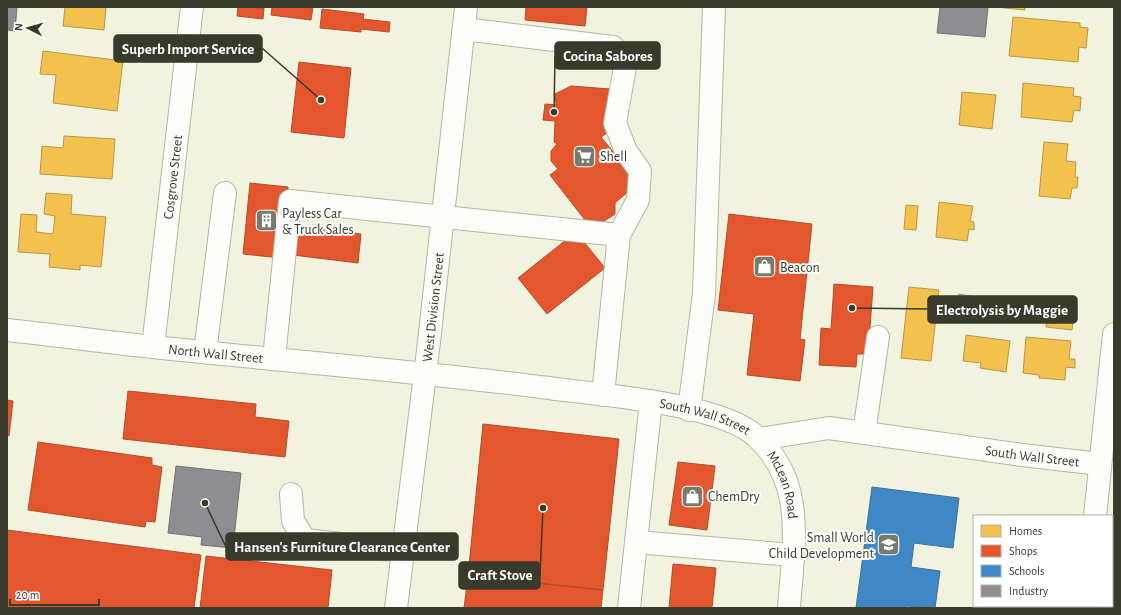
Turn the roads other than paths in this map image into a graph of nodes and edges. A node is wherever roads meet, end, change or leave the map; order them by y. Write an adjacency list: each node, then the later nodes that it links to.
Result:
1 (192, 7): 11 (street, Cosgrove Street)
2 (466, 7): 4 (street, West Division Street)
3 (714, 7): 17 (street)
4 (464, 29): 6 (street, West Division Street); 7 (street)
5 (225, 193): 12 (street)
6 (443, 216): 7 (street); 13 (street); 14 (street, West Division Street)
7 (620, 235): 15 (street)
8 (7, 330): 11 (street, North Wall Street)
9 (1114, 334): 20 (street)
10 (878, 337): 18 (street)
11 (153, 347): 12 (street, North Wall Street)
12 (205, 352): 13 (street, North Wall Street)
13 (274, 358): 14 (street, North Wall Street)
14 (425, 374): 15 (street, South Wall Street); 24 (street, West Division Street)
15 (603, 395): 16 (street, South Wall Street)
16 (652, 401): 17 (street, South Wall Street); 23 (street)
17 (689, 410): 19 (street, South Wall Street)
18 (864, 433): 19 (street, South Wall Street); 20 (street, South Wall Street)
19 (760, 439): 25 (street, McLean Road)
20 (1100, 464): 22 (street)
21 (291, 494): 24 (street)
22 (1095, 515)
23 (636, 542): 25 (street); 27 (street)
24 (403, 551): 26 (street, West Division Street)
25 (793, 555): 28 (street, McLean Road)
26 (396, 608)
27 (629, 608)
28 (789, 608)

